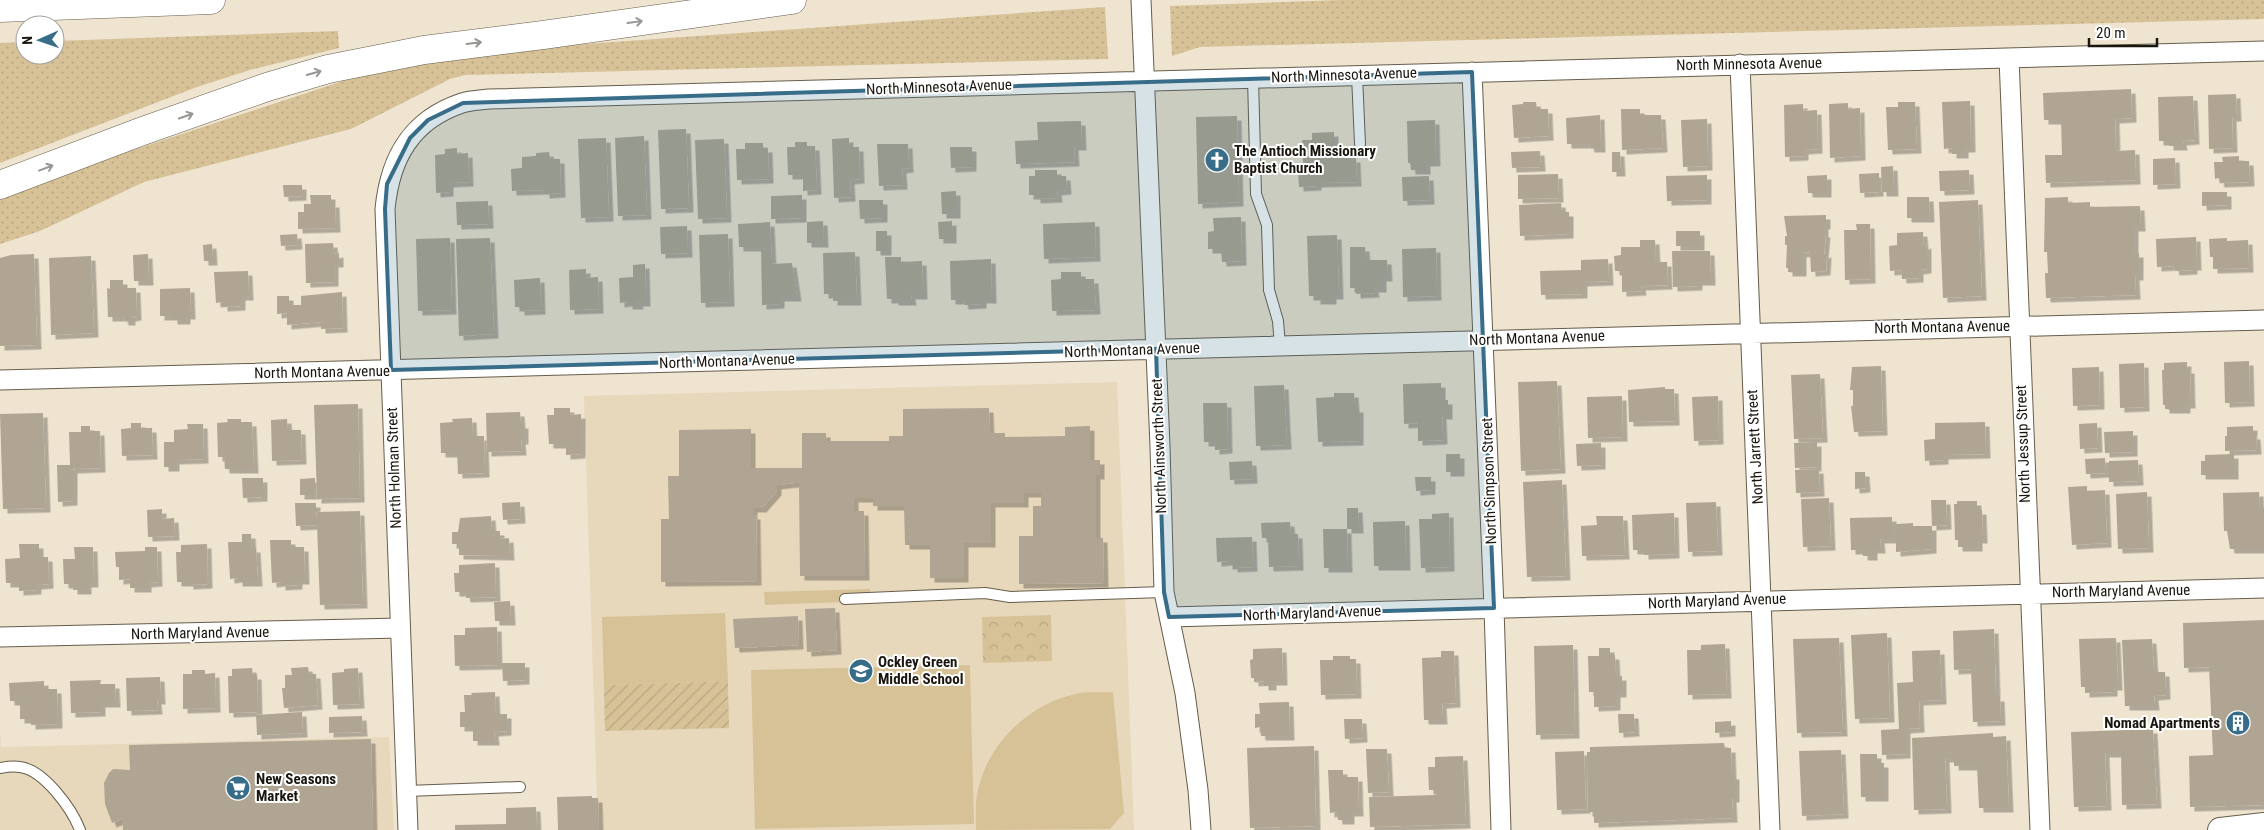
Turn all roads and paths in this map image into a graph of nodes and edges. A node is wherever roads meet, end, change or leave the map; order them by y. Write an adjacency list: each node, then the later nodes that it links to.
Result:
1 (211, 0): 4 (highway)
2 (792, 0): 14 (highway, one-way to 2)
3 (1141, 0): 11 (street, North Ainsworth Street)
4 (0, 8)
5 (2264, 51): 6 (street, North Minnesota Avenue)
6 (2009, 58): 7 (street, North Minnesota Avenue); 16 (street, North Jessup Street)
7 (1740, 64): 8 (street, North Minnesota Avenue); 17 (street, North Jarrett Street)
8 (1472, 72): 9 (street, North Minnesota Avenue); 18 (street, North Simpson Street)
9 (1357, 75): 10 (street, North Minnesota Avenue); 13 (lane)
10 (1253, 78): 11 (street, North Minnesota Avenue); 19 (lane)
11 (1144, 82): 12 (street, North Minnesota Avenue); 20 (street, North Ainsworth Street)
12 (428, 120): 21 (street, North Holman Street)
13 (1360, 144)
14 (0, 186)
15 (2264, 320): 16 (street, North Montana Avenue)
16 (2019, 325): 17 (street, North Montana Avenue); 25 (street, North Jessup Street)
17 (1750, 332): 18 (street, North Montana Avenue); 27 (street, North Jarrett Street)
18 (1484, 340): 19 (street, North Montana Avenue); 28 (street, North Simpson Street)
19 (1280, 346): 20 (street, North Montana Avenue)
20 (1156, 349): 21 (street, North Montana Avenue); 24 (street, North Ainsworth Street)
21 (390, 370): 22 (street, North Montana Avenue); 30 (street, North Holman Street)
22 (0, 380)
23 (2264, 588): 25 (street, North Maryland Avenue)
24 (1164, 592): 26 (lane); 29 (street, North Ainsworth Street)
25 (2029, 594): 27 (street, North Maryland Avenue); 41 (street, North Jessup Street)
26 (845, 599)
27 (1762, 600): 28 (street, North Maryland Avenue); 40 (street, North Jarrett Street)
28 (1494, 608): 29 (street, North Maryland Avenue); 39 (street, North Simpson Street)
29 (1169, 617): 38 (street, North Ainsworth Street)
30 (400, 628): 31 (street, North Maryland Avenue); 34 (street, North Holman Street)
31 (0, 637)
32 (0, 768): 36 (lane)
33 (520, 787): 34 (lane)
34 (406, 791): 37 (street, North Holman Street)
35 (2264, 825): 42 (street)
36 (80, 830)
37 (408, 830)
38 (1201, 830)
39 (1501, 830)
40 (1770, 830)
41 (2040, 830)
42 (2220, 830)

